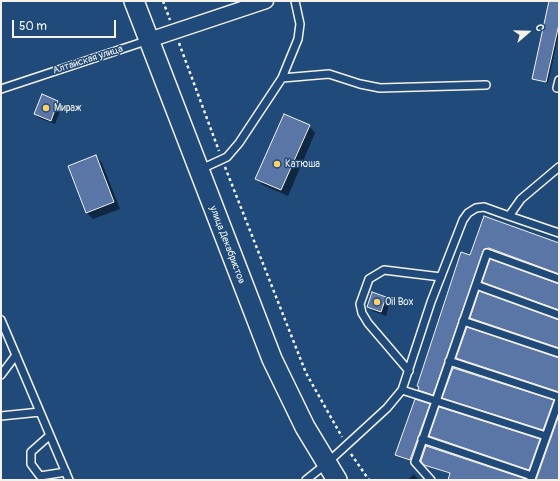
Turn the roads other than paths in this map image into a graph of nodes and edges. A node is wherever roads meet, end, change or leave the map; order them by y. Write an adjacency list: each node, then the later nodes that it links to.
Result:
1 (134, 1): 5 (main road, улица Декабристов)
2 (266, 1): 4 (street, Алтайская улица)
3 (295, 1): 6 (lane)
4 (249, 4): 5 (street, Алтайская улица)
5 (149, 40): 10 (lane, Алтайская улица); 12 (main road, улица Декабристов)
6 (282, 78): 8 (lane); 12 (lane)
7 (559, 80): 9 (lane)
8 (486, 85)
9 (557, 88)
10 (1, 89)
11 (559, 167): 13 (lane)
12 (199, 170): 35 (main road, улица Декабристов)
13 (509, 216): 14 (lane); 15 (lane)
14 (559, 234)
15 (441, 277): 24 (lane); 24 (lane)
16 (559, 279): 17 (lane)
17 (476, 285): 18 (lane); 20 (lane)
18 (559, 314)
19 (1, 320): 22 (lane)
20 (463, 321): 21 (lane); 23 (lane)
21 (559, 353)
22 (16, 355): 25 (lane); 30 (lane)
23 (450, 361): 27 (lane); 28 (lane)
24 (409, 371): 26 (lane)
25 (1, 375)
26 (402, 390): 28 (lane); 35 (lane)
27 (559, 397)
28 (436, 400): 33 (lane); 34 (lane)
29 (559, 400): 33 (lane)
30 (40, 412): 31 (lane); 32 (lane)
31 (1, 416)
32 (49, 436): 36 (lane); 36 (lane)
33 (546, 436): 37 (lane)
34 (422, 439): 37 (lane); 41 (lane)
35 (326, 464): 39 (lane); 40 (main road, улица Декабристов)
36 (66, 472): 38 (lane)
37 (531, 478)
38 (69, 480)
39 (306, 480)
40 (337, 480)
41 (431, 480)

